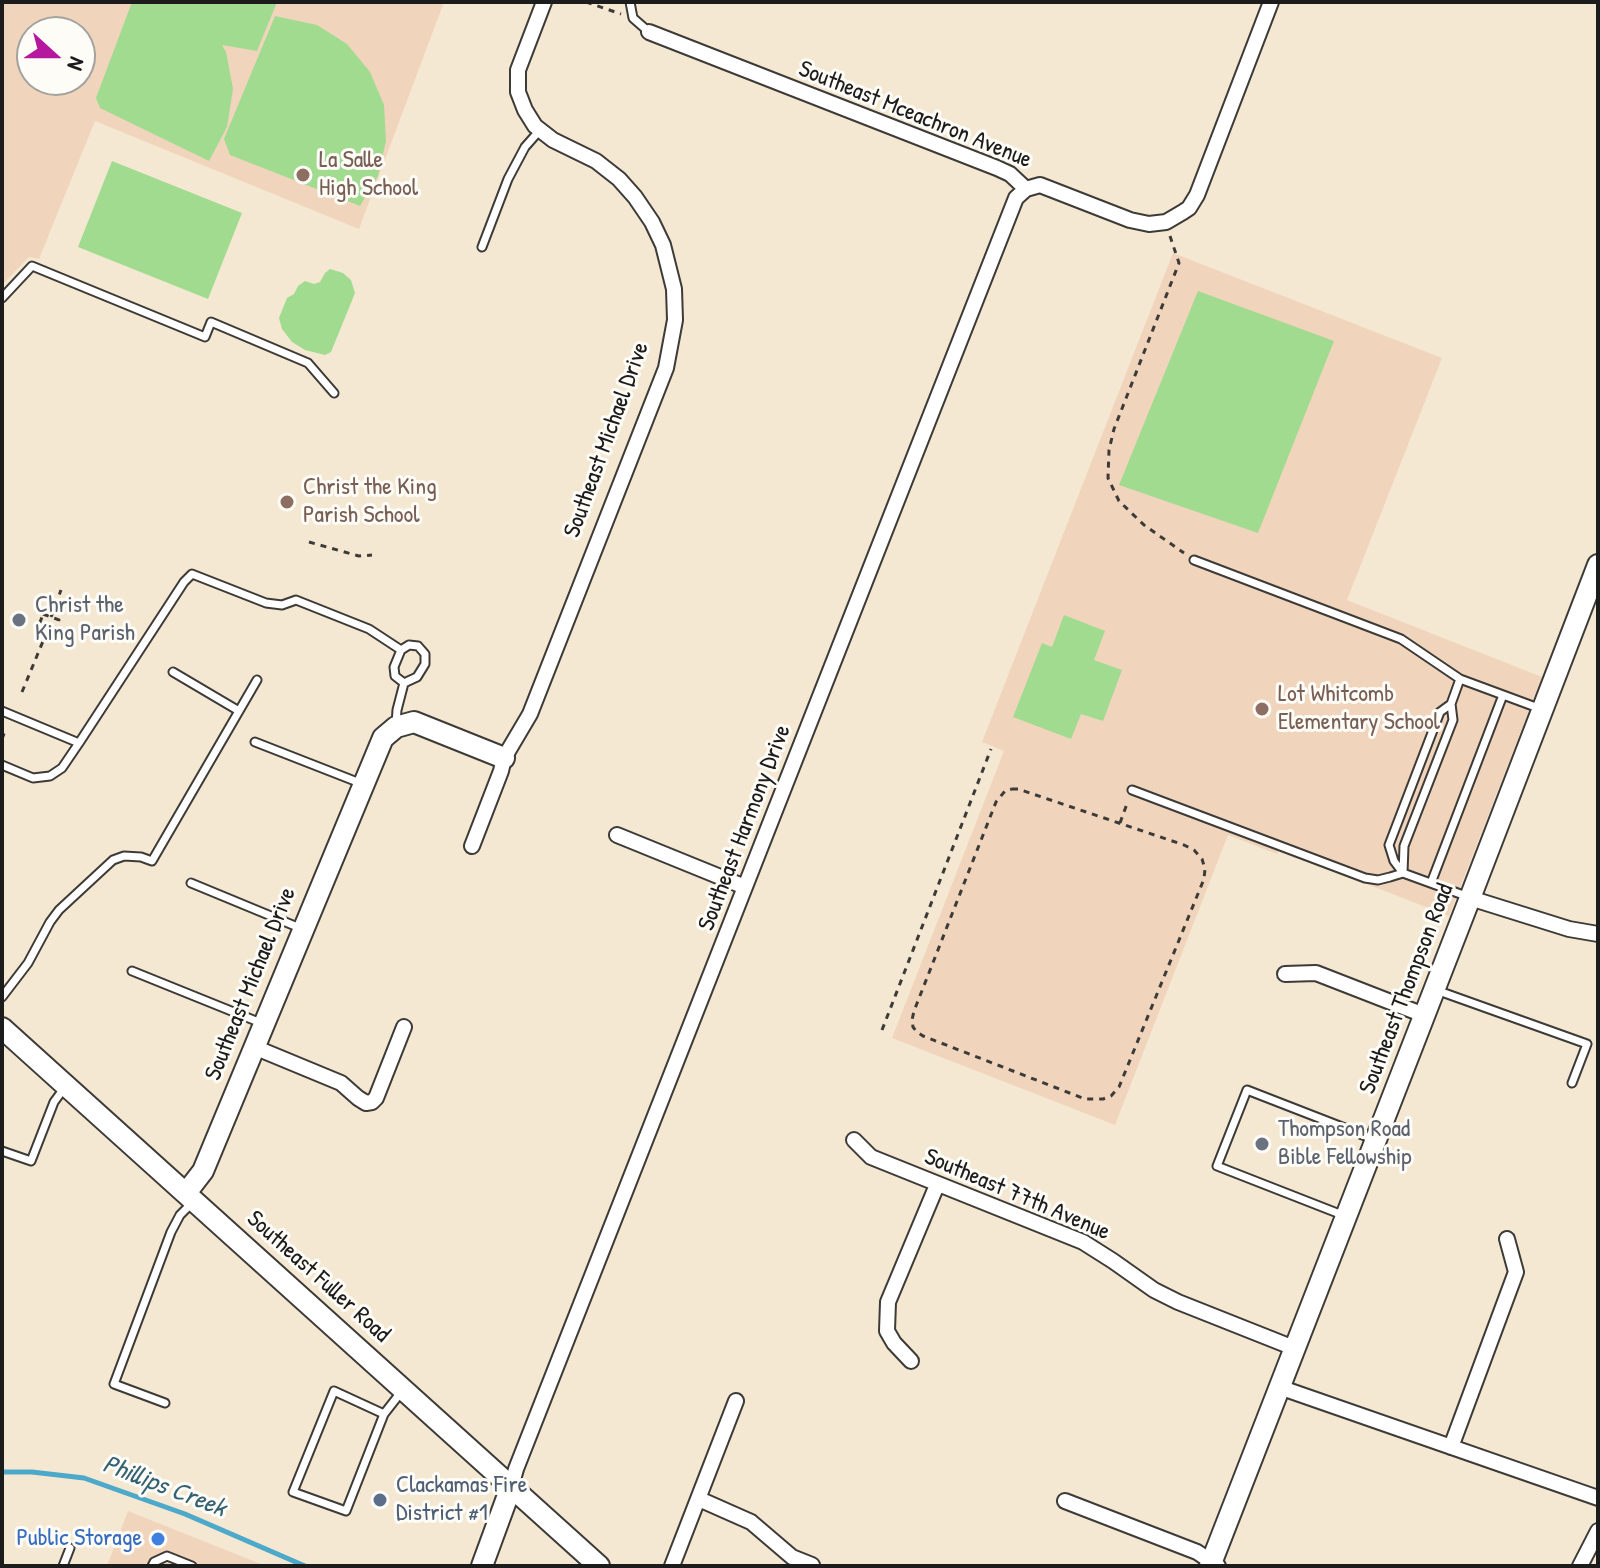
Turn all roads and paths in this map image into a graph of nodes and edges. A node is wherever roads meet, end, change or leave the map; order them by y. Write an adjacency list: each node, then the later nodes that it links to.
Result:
1 (544, 2): 7 (street, Southeast Michael Drive)
2 (586, 2): 5 (path)
3 (630, 2): 5 (lane)
4 (1271, 2): 9 (street)
5 (633, 18): 6 (lane)
6 (649, 32): 8 (street, Southeast Mceachron Avenue)
7 (540, 130): 10 (lane); 37 (street, Southeast Michael Drive)
8 (1026, 189): 9 (street, Southeast Mceachron Avenue); 47 (street, Southeast Harmony Drive)
9 (1166, 222): 15 (path)
10 (482, 247)
11 (2, 298): 12 (lane)
12 (334, 393)
13 (309, 542): 14 (path)
14 (372, 555)
15 (1194, 560): 22 (lane)
16 (1598, 565): 28 (street, Southeast Thompson Road)
17 (61, 590): 18 (path)
18 (51, 617): 19 (path); 19 (path)
19 (46, 634): 25 (path)
20 (401, 650): 24 (lane); 24 (lane); 35 (lane)
21 (173, 672): 30 (lane)
22 (1460, 679): 26 (lane); 27 (lane)
23 (257, 680): 30 (lane)
24 (404, 683): 31 (lane)
25 (22, 692)
26 (1503, 695): 28 (lane); 46 (lane)
27 (1451, 704): 44 (lane); 44 (lane)
28 (1543, 710): 48 (street, Southeast Thompson Road)
29 (2, 711): 35 (lane)
30 (239, 711): 54 (lane)
31 (396, 727): 37 (street); 39 (street, Southeast Michael Drive)
32 (5, 731): 33 (path)
33 (2, 739)
34 (255, 742): 39 (lane)
35 (79, 743): 38 (lane)
36 (991, 749): 59 (path)
37 (504, 758): 43 (street, Southeast Michael Drive)
38 (2, 765)
39 (362, 784): 49 (street, Southeast Michael Drive)
40 (1132, 790): 41 (path); 44 (lane)
41 (1120, 823): 41 (path)
42 (617, 835): 47 (street)
43 (472, 846)
44 (1403, 873): 46 (lane)
45 (191, 883): 49 (lane)
46 (1431, 883): 48 (lane)
47 (745, 887): 78 (street, Southeast Harmony Drive)
48 (1470, 898): 50 (street); 53 (street, Southeast Thompson Road)
49 (302, 929): 56 (street, Southeast Michael Drive)
50 (1598, 934)
51 (132, 971): 56 (lane)
52 (1285, 974): 55 (street)
53 (1434, 989): 55 (street, Southeast Thompson Road); 61 (lane)
54 (2, 997)
55 (1424, 1015): 64 (street, Southeast Thompson Road)
56 (263, 1024): 60 (street, Southeast Michael Drive)
57 (404, 1027): 60 (street)
58 (2, 1028): 62 (street, Southeast Fuller Road)
59 (882, 1030)
60 (254, 1047): 67 (street, Southeast Michael Drive)
61 (1572, 1083)
62 (67, 1085): 65 (lane); 67 (street, Southeast Fuller Road)
63 (854, 1140): 66 (street, Southeast 77th Avenue)
64 (1376, 1140): 68 (street, Southeast Thompson Road); 68 (lane)
65 (2, 1151)
66 (937, 1185): 70 (street, Southeast 77th Avenue); 71 (street)
67 (190, 1197): 73 (street, Southeast Fuller Road); 75 (lane)
68 (1346, 1216): 70 (street, Southeast Thompson Road)
69 (1507, 1239): 77 (street)
70 (1294, 1348): 72 (street, Southeast Thompson Road)
71 (911, 1361)
72 (1279, 1387): 77 (street); 85 (street, Southeast Thompson Road)
73 (403, 1389): 76 (lane); 78 (street, Southeast Fuller Road)
74 (736, 1401): 80 (street)
75 (165, 1403)
76 (384, 1414): 76 (lane)
77 (1451, 1447): 79 (street)
78 (511, 1487): 89 (street); 90 (street, Southeast Fuller Road)
79 (1598, 1498)
80 (699, 1499): 84 (street); 91 (street)
81 (1065, 1501): 85 (street)
82 (1598, 1531): 92 (street)
83 (70, 1548): 86 (lane)
84 (812, 1565)
85 (1213, 1565)
86 (63, 1566)
87 (152, 1566): 88 (lane)
88 (192, 1566)
89 (482, 1566)
90 (599, 1566)
91 (672, 1566)
92 (1580, 1566)

